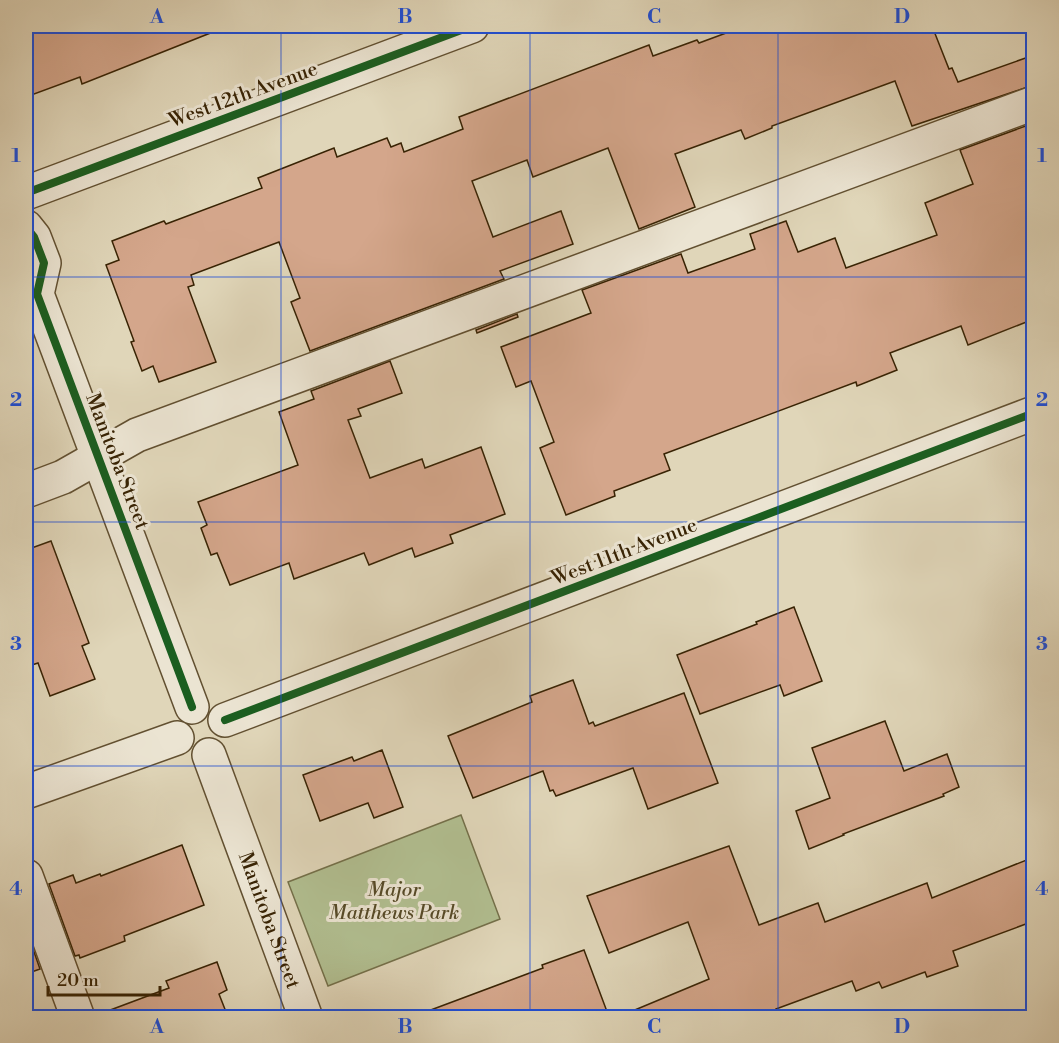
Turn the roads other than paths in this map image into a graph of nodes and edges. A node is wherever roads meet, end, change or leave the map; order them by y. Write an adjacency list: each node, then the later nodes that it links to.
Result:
1 (472, 26): 3 (street, West 12th Avenue)
2 (1034, 103): 6 (street)
3 (26, 193)
4 (26, 227): 6 (street, Manitoba Street)
5 (1034, 413): 9 (street, West 11th Avenue)
6 (98, 457): 7 (street); 8 (street, Manitoba Street)
7 (26, 491)
8 (192, 707): 9 (street); 10 (street)
9 (225, 720): 11 (street)
10 (177, 738): 11 (street); 12 (street)
11 (209, 754): 15 (street, Manitoba Street)
12 (26, 792)
13 (26, 876): 14 (street)
14 (78, 1017)
15 (306, 1017)

